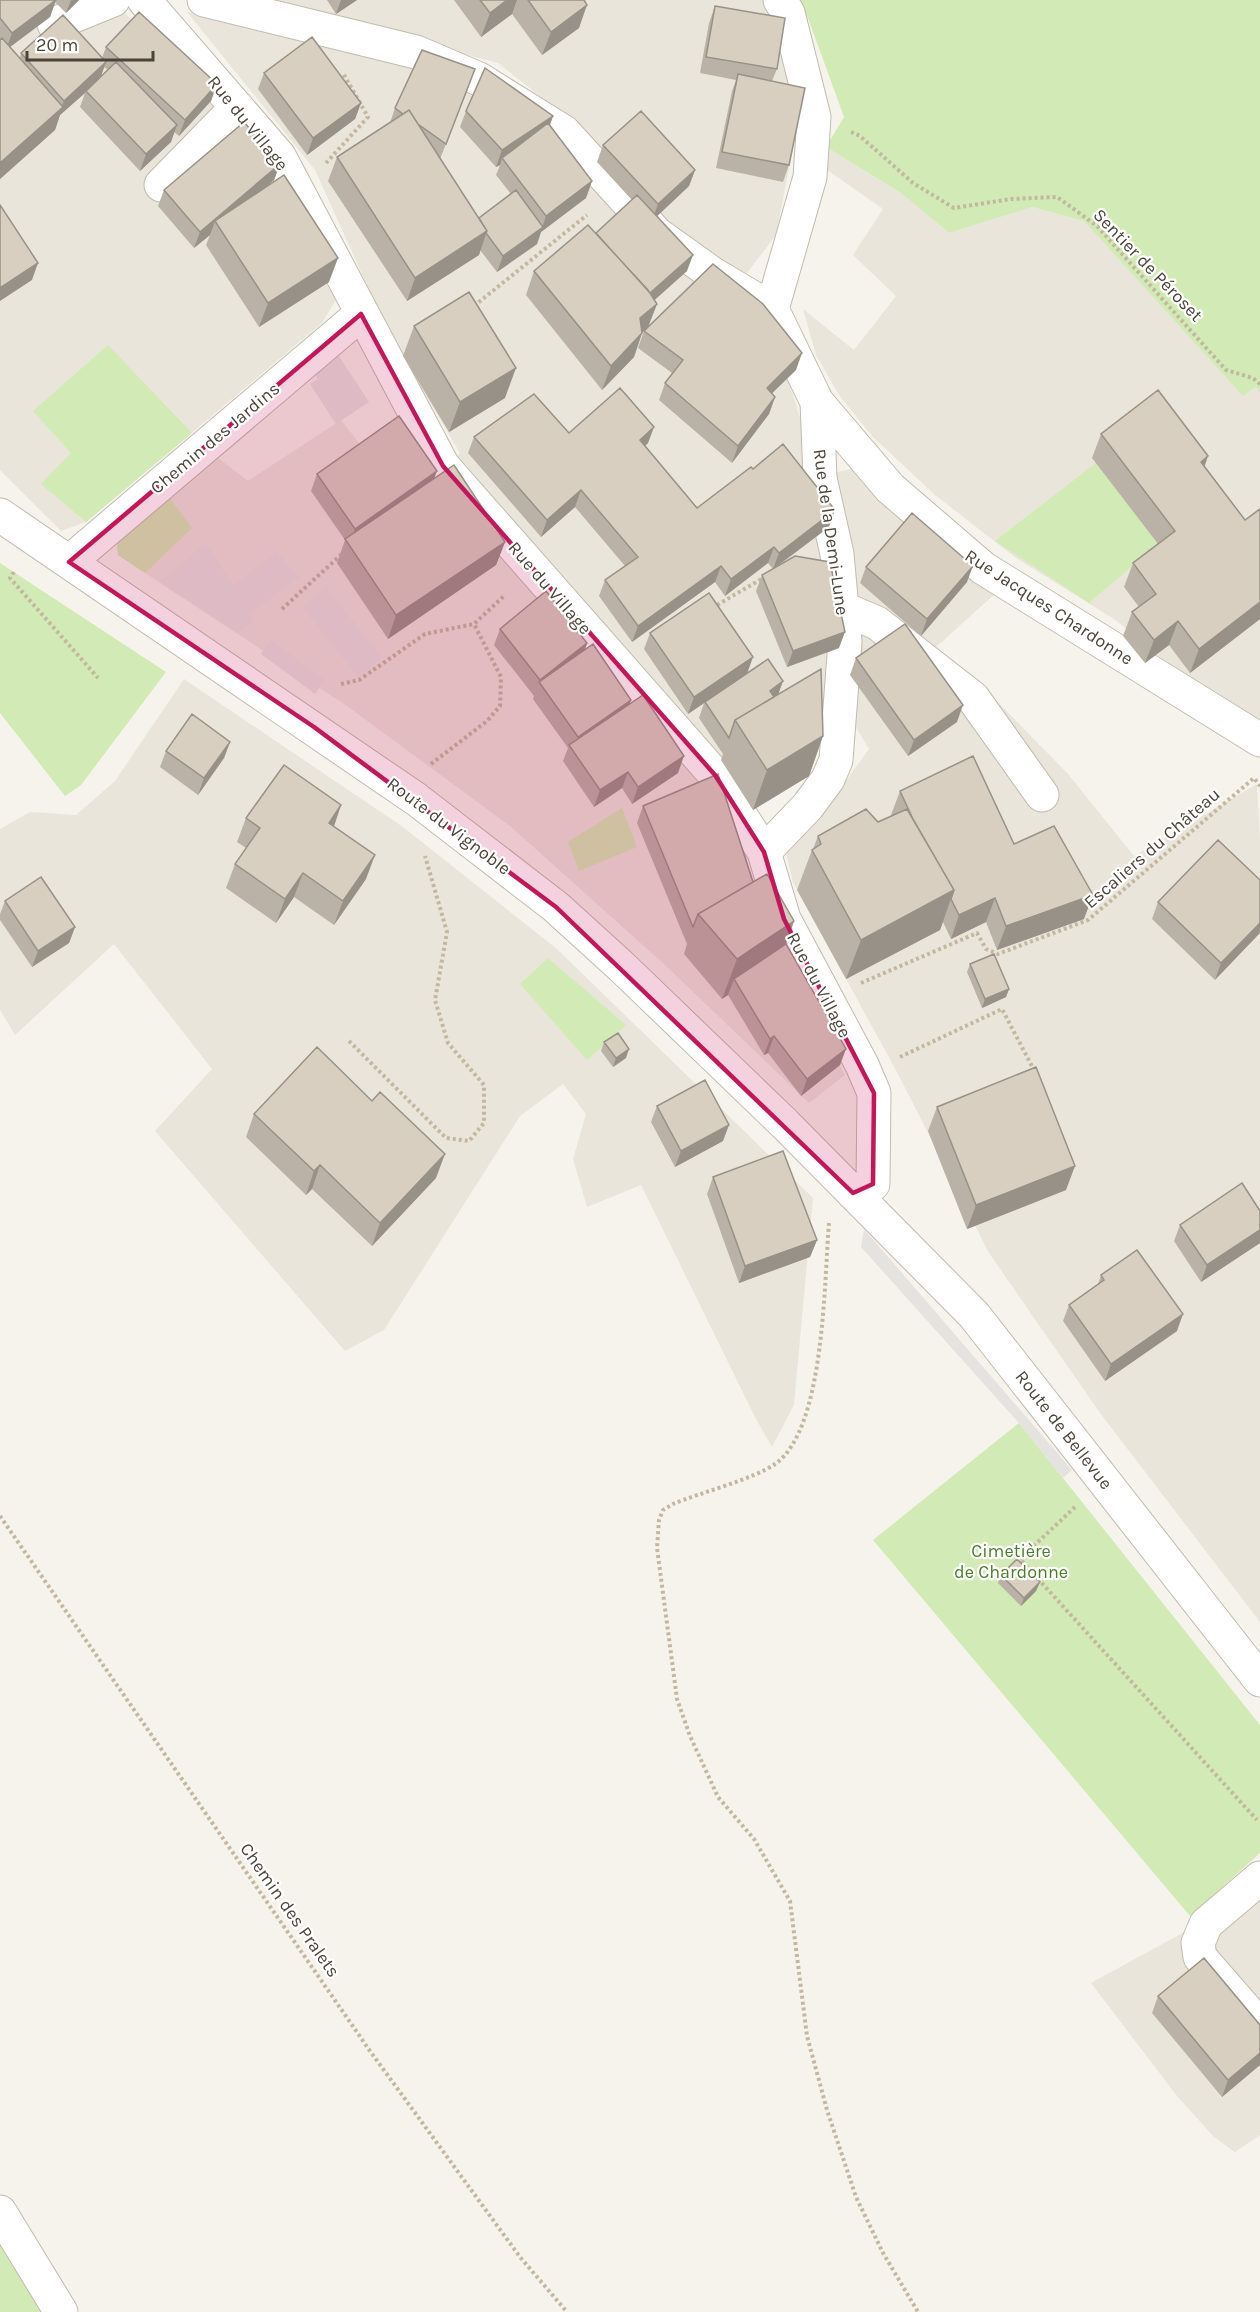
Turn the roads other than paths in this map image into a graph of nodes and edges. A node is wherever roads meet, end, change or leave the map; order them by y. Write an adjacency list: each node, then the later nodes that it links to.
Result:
1 (113, 0): 5 (street)
2 (144, 0): 6 (street, Rue du Village)
3 (204, 0): 8 (street)
4 (780, 0): 8 (street)
5 (54, 24)
6 (237, 107): 7 (street); 9 (street, Rue du Village)
7 (161, 185)
8 (772, 309): 10 (street, Rue Jacques Chardonne)
9 (361, 314): 12 (street, Chemin des Jardins); 16 (street, Rue du Village)
10 (817, 402): 13 (street, Rue de la Demi-Lune); 14 (street, Rue Jacques Chardonne)
11 (0, 514): 12 (street, Route du Vignoble)
12 (69, 562): 17 (street, Route du Vignoble)
13 (842, 608): 15 (street); 16 (street, Rue de la Demi-Lune)
14 (1260, 740)
15 (1042, 795)
16 (764, 852): 17 (street, Rue du Village)
17 (853, 1193): 18 (street, Route de Bellevue)
18 (1260, 1680)
19 (1260, 1878): 20 (street)
20 (1260, 2026)
21 (0, 2212): 22 (street)
22 (61, 2312)

